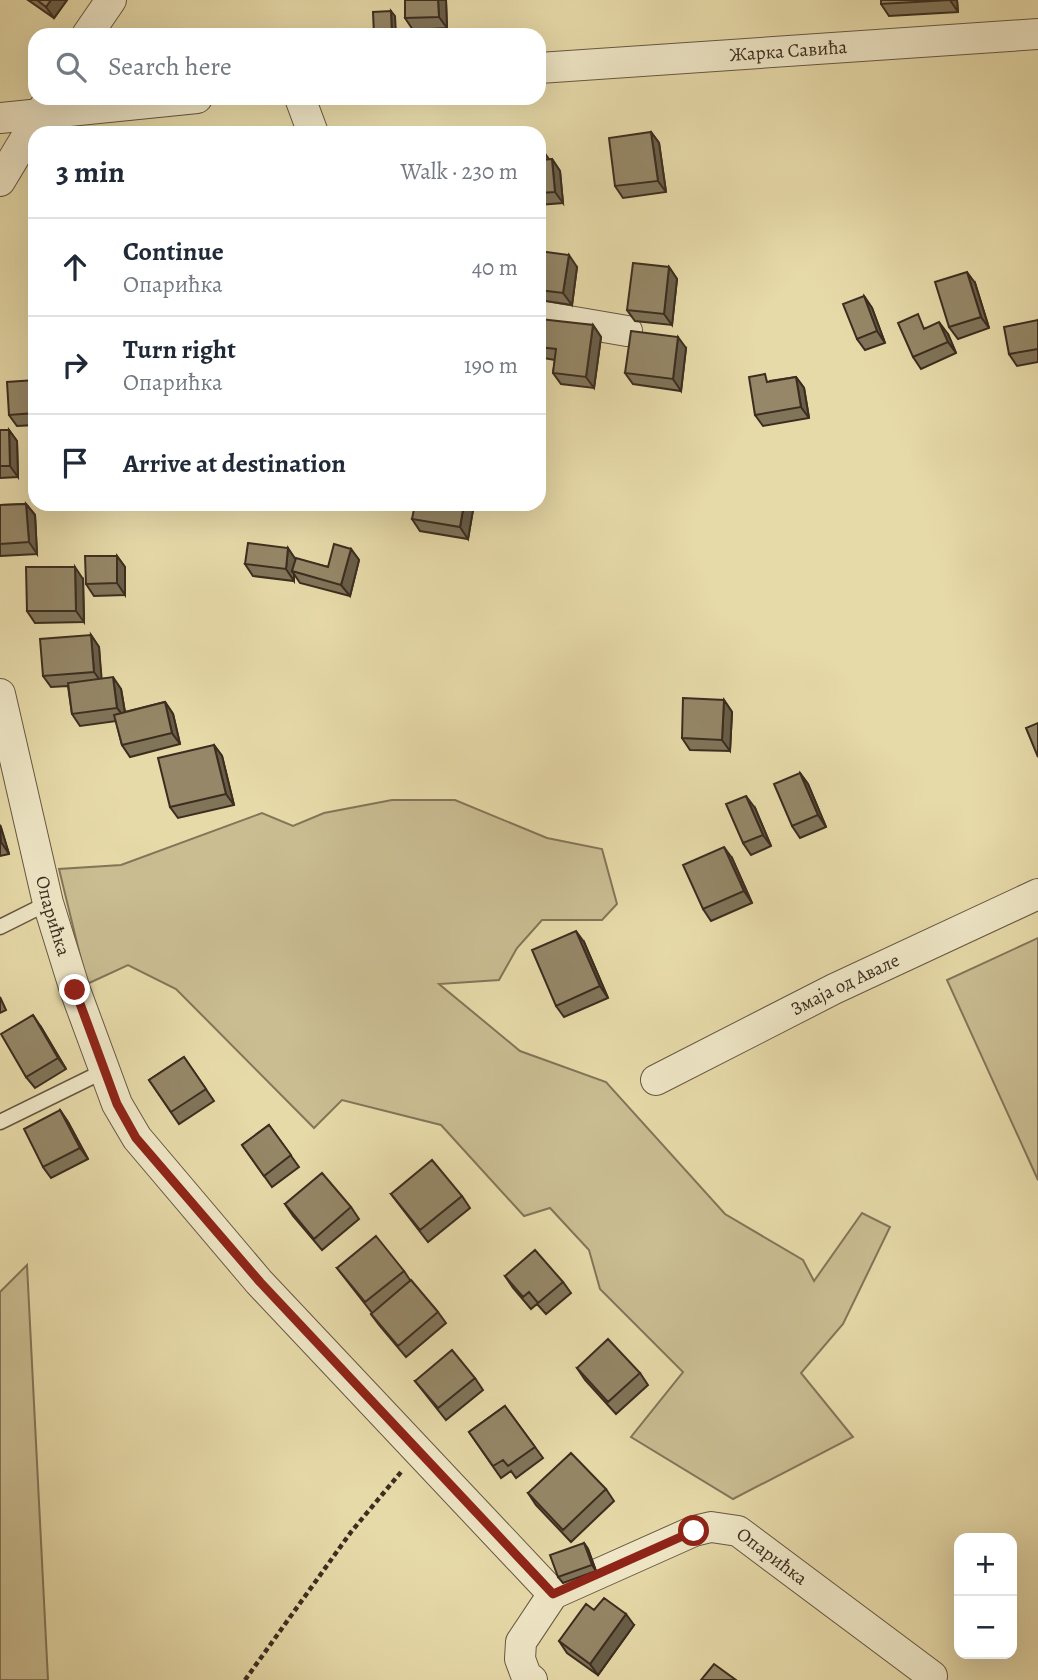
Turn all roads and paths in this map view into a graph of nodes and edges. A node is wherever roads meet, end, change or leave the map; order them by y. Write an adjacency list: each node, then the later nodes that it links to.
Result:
1 (111, 0): 2 (street)
2 (92, 28)
3 (1038, 34): 4 (street, Жарка Савића)
4 (546, 68)
5 (64, 105): 7 (street)
6 (303, 105): 10 (street)
7 (45, 106): 8 (street); 9 (street)
8 (0, 118)
9 (33, 126)
10 (310, 126)
11 (28, 134): 12 (street)
12 (0, 181)
13 (546, 317): 14 (street)
14 (627, 331)
15 (0, 694): 17 (street, Опарићка)
16 (1038, 894): 20 (street, Змаја од Авале)
17 (48, 904): 18 (lane); 19 (street, Опарићка)
18 (0, 927)
19 (104, 1071): 21 (lane); 22 (street, Опарићка)
20 (656, 1080)
21 (0, 1122)
22 (417, 1452): 23 (street, Опарићка); 25 (path)
23 (553, 1594): 24 (street, Опарићка); 26 (street)
24 (932, 1676)
25 (245, 1680)
26 (532, 1680)

